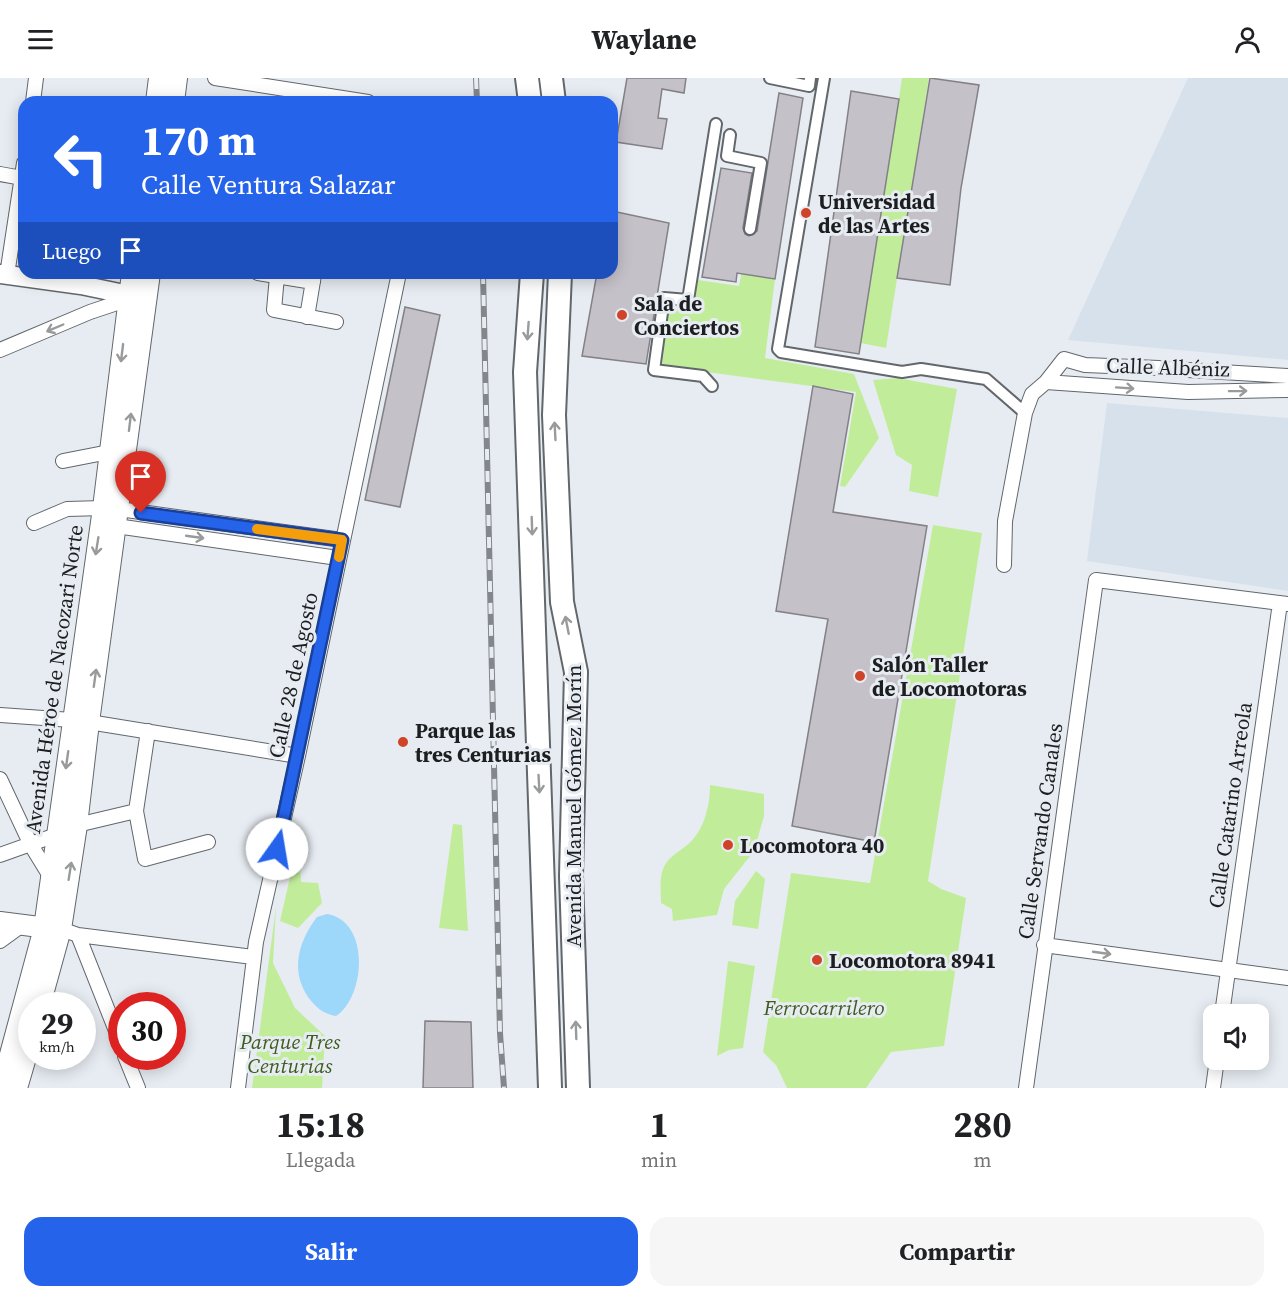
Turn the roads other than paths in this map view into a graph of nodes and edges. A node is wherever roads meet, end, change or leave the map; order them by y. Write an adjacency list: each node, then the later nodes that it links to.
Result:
1 (36, 78): 10 (street)
2 (159, 78): 11 (main road)
3 (177, 78): 12 (main road)
4 (215, 78): 13 (street)
5 (527, 78): 14 (main road)
6 (550, 78): 15 (main road)
7 (770, 78): 8 (street)
8 (810, 78)
9 (824, 78): 43 (street)
10 (34, 96)
11 (157, 96)
12 (175, 96)
13 (330, 96)
14 (529, 96)
15 (553, 96)
16 (716, 124): 40 (street)
17 (730, 135): 21 (street)
18 (0, 174): 19 (street)
19 (18, 177)
20 (18, 200): 22 (street)
21 (750, 229)
22 (4, 275)
23 (81, 279): 31 (street)
24 (131, 279): 31 (main road, Avenida Héroe de Nacozari Norte)
25 (149, 279): 46 (main road, Avenida Héroe de Nacozari Norte, one-way to 25)
26 (277, 279): 32 (street)
27 (313, 279): 32 (street)
28 (398, 279): 48 (street, Calle 28 de Agosto)
29 (532, 279): 57 (main road, Avenida Manuel Gómez Morín, one-way to 57)
30 (560, 279): 58 (main road, Avenida Manuel Gómez Morín, one-way to 30)
31 (129, 297): 34 (street, one-way to 34); 44 (main road, Avenida Héroe de Nacozari Norte, one-way to 44)
32 (307, 317): 33 (street)
33 (336, 322)
34 (0, 350)
35 (1094, 365): 36 (street, Calle Albéniz); 38 (street, Calle Albéniz); 39 (street)
36 (1189, 370): 37 (street, Calle Albéniz); 42 (street)
37 (1288, 376)
38 (1046, 382): 39 (street, Calle Albéniz); 43 (street)
39 (1094, 385): 42 (street, Calle Albéniz, one-way to 42)
40 (712, 386)
41 (1288, 390): 42 (street, Calle Albéniz, one-way to 41)
42 (1188, 392)
43 (1025, 413): 50 (street)
44 (109, 452): 45 (street); 46 (main road, Avenida Héroe de Nacozari Norte)
45 (63, 461)
46 (113, 514): 47 (street); 48 (street); 49 (street, one-way to 49); 54 (main road, Avenida Héroe de Nacozari Norte)
47 (34, 523)
48 (342, 540): 49 (street, Calle 28 de Agosto)
49 (338, 558): 56 (street, Calle 28 de Agosto)
50 (1004, 566)
51 (1096, 580): 52 (street, Calle Catarino Arreola); 71 (street, Calle Servando Canales)
52 (1284, 603): 73 (street, Calle Catarino Arreola)
53 (0, 715): 54 (street)
54 (81, 721): 55 (street); 61 (main road, Avenida Héroe de Nacozari Norte); 62 (main road, Avenida Héroe de Nacozari Norte, one-way to 62)
55 (148, 731): 56 (street); 60 (street)
56 (298, 756): 72 (street, Calle 28 de Agosto)
57 (538, 756): 58 (main road); 85 (main road, Avenida Manuel Gómez Morín, one-way to 85)
58 (574, 770): 86 (main road, Avenida Manuel Gómez Morín, one-way to 58)
59 (0, 779): 64 (street)
60 (136, 811): 61 (street); 63 (street)
61 (77, 825): 69 (main road, Avenida Héroe de Nacozari Norte, one-way to 61)
62 (56, 835): 64 (street); 66 (main road, Avenida Héroe de Nacozari Norte)
63 (208, 842)
64 (31, 845): 65 (street); 66 (street)
65 (0, 855)
66 (50, 876): 69 (main road, Avenida Héroe de Nacozari Norte)
67 (0, 922): 68 (main road)
68 (22, 925): 69 (main road); 70 (street)
69 (61, 931): 72 (street); 75 (main road, Avenida Héroe de Nacozari Norte); 77 (street); 81 (main road, Avenida Héroe de Nacozari Norte)
70 (0, 942)
71 (1044, 945): 73 (street, one-way to 73); 87 (street, Calle Servando Canales)
72 (254, 957): 84 (street, Calle 28 de Agosto)
73 (1227, 971): 74 (street); 76 (street, Calle Catarino Arreola)
74 (1288, 978)
75 (44, 992)
76 (1223, 1004)
77 (108, 1020)
78 (22, 1070): 82 (main road)
79 (131, 1070): 83 (street)
80 (1215, 1070): 88 (street)
81 (1, 1088)
82 (17, 1088)
83 (138, 1088)
84 (238, 1088)
85 (550, 1088)
86 (578, 1088)
87 (1026, 1088)
88 (1213, 1088)

